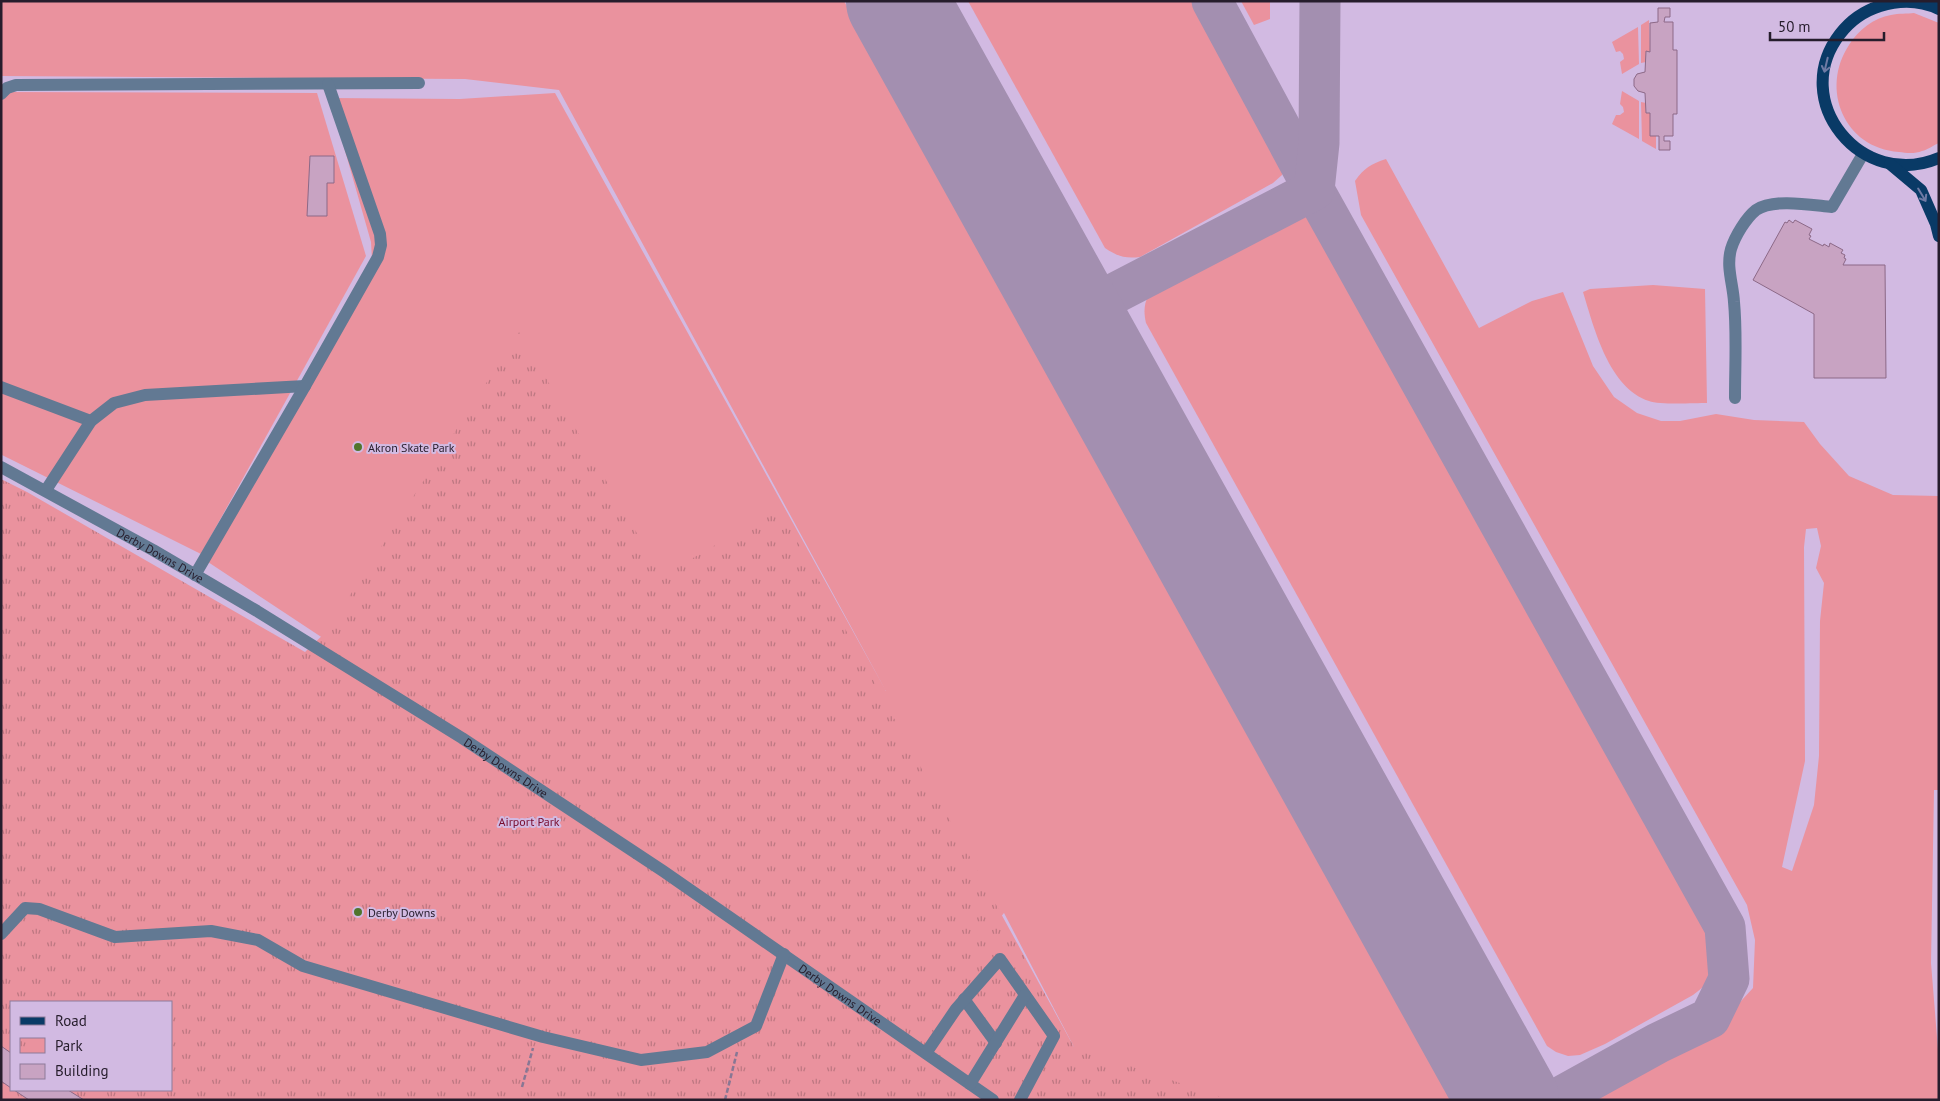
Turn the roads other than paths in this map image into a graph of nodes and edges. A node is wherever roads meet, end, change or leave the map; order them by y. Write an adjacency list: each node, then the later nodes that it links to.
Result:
1 (1874, 1): 3 (main road)
2 (1939, 9): 3 (main road)
3 (1864, 13): 7 (main road, one-way to 7)
4 (419, 83): 5 (street)
5 (328, 84): 6 (street); 11 (street)
6 (1, 94)
7 (1863, 154): 9 (main road); 13 (street)
8 (1939, 158): 9 (main road)
9 (1890, 164): 10 (main road, one-way to 10)
10 (1939, 236)
11 (305, 386): 14 (street); 17 (street)
12 (1, 387): 14 (street)
13 (1735, 398)
14 (91, 421): 16 (street)
15 (1, 467): 16 (street, Derby Downs Drive)
16 (46, 490): 17 (street, Derby Downs Drive)
17 (195, 575): 19 (street, Derby Downs Drive)
18 (1, 934): 19 (street)
19 (784, 954): 23 (street, Derby Downs Drive)
20 (1025, 995): 21 (street); 22 (street); 26 (street)
21 (964, 999): 22 (street); 23 (street)
22 (996, 1043): 24 (street)
23 (926, 1053): 24 (street, Derby Downs Drive)
24 (970, 1084): 25 (street, Derby Downs Drive)
25 (992, 1099)
26 (1020, 1100)

